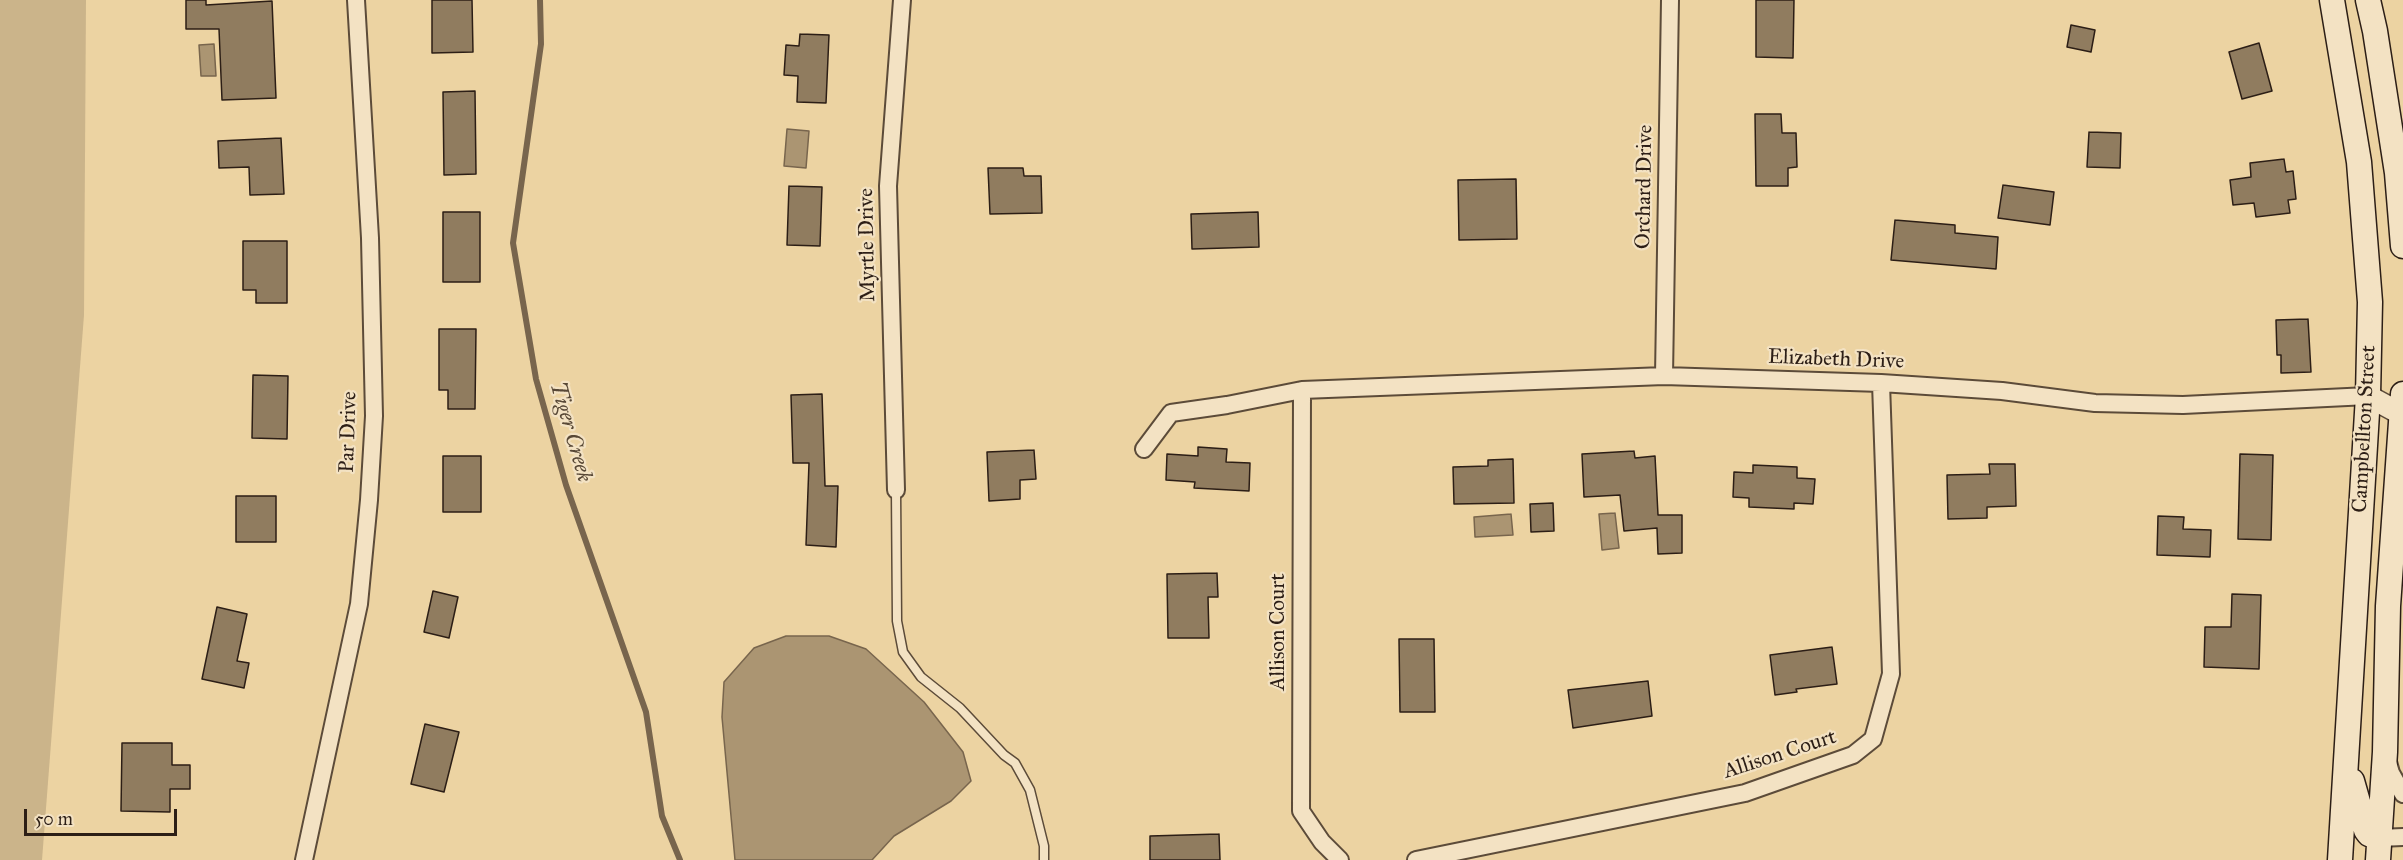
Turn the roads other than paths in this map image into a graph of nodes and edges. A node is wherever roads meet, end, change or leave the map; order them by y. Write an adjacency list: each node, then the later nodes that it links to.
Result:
1 (356, 0): 22 (street, Par Drive)
2 (902, 0): 15 (street, Myrtle Drive)
3 (1670, 0): 7 (street, Orchard Drive)
4 (2332, 0): 12 (main road, Campbellton Street)
5 (2368, 0): 6 (main road)
6 (2403, 246)
7 (1664, 376): 8 (street, Elizabeth Drive); 10 (street, Elizabeth Drive)
8 (1881, 383): 12 (street, Elizabeth Drive); 25 (street, Allison Court)
9 (2403, 388): 12 (street)
10 (1302, 390): 14 (street, Elizabeth Drive); 24 (street, Allison Court)
11 (2403, 394): 13 (main road, Campbellton Street)
12 (2368, 396): 13 (street); 17 (main road, Campbellton Street)
13 (2403, 415): 18 (main road, Campbellton Street)
14 (1144, 449)
15 (896, 490): 23 (lane)
16 (2403, 652): 18 (main road)
17 (2347, 746): 21 (main road); 26 (main road, Campbellton Street)
18 (2385, 752): 19 (street); 21 (main road, Campbellton Street)
19 (2403, 794)
20 (2403, 837): 21 (street)
21 (2379, 849)
22 (304, 860)
23 (1044, 860)
24 (1340, 860)
25 (1416, 860)
26 (2340, 860)

